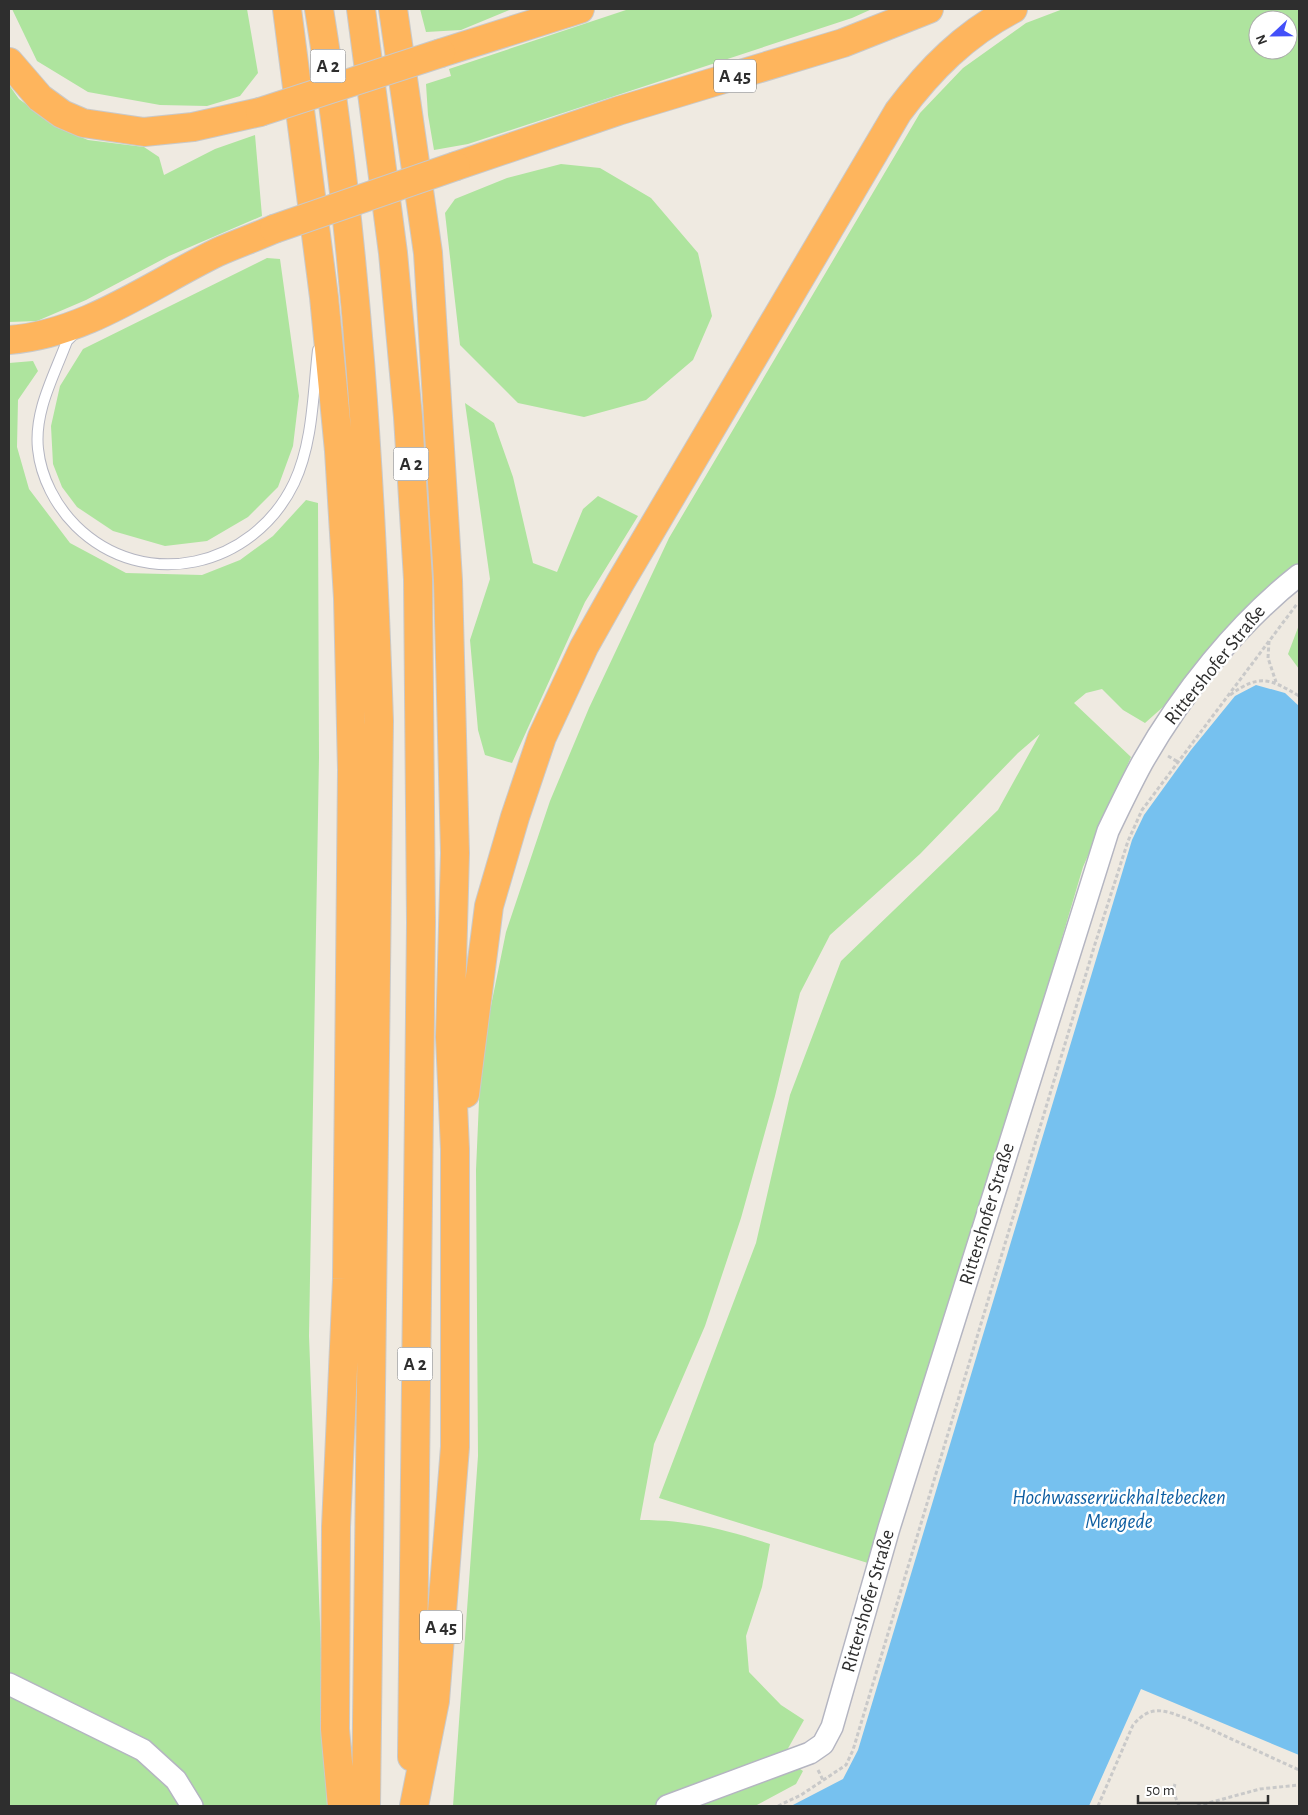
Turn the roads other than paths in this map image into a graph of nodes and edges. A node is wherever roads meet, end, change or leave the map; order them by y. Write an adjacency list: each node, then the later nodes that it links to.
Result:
1 (279, 9): 10 (highway)
2 (286, 9): 10 (highway)
3 (319, 9): 19 (highway, A 2)
4 (361, 9): 20 (highway, A 2)
5 (393, 9): 15 (highway)
6 (580, 9): 9 (highway, bridge)
7 (929, 9): 12 (highway, A 45, bridge)
8 (1013, 9): 15 (highway)
9 (9, 62)
10 (297, 80): 11 (highway)
11 (324, 297): 12 (lane); 18 (highway)
12 (87, 320): 13 (highway)
13 (9, 340)
14 (1299, 575): 21 (street, Rittershofer Straße)
15 (455, 1149): 20 (highway, A 45)
16 (9, 1684): 17 (street)
17 (192, 1806)
18 (342, 1806)
19 (366, 1806)
20 (413, 1806)
21 (667, 1806)

